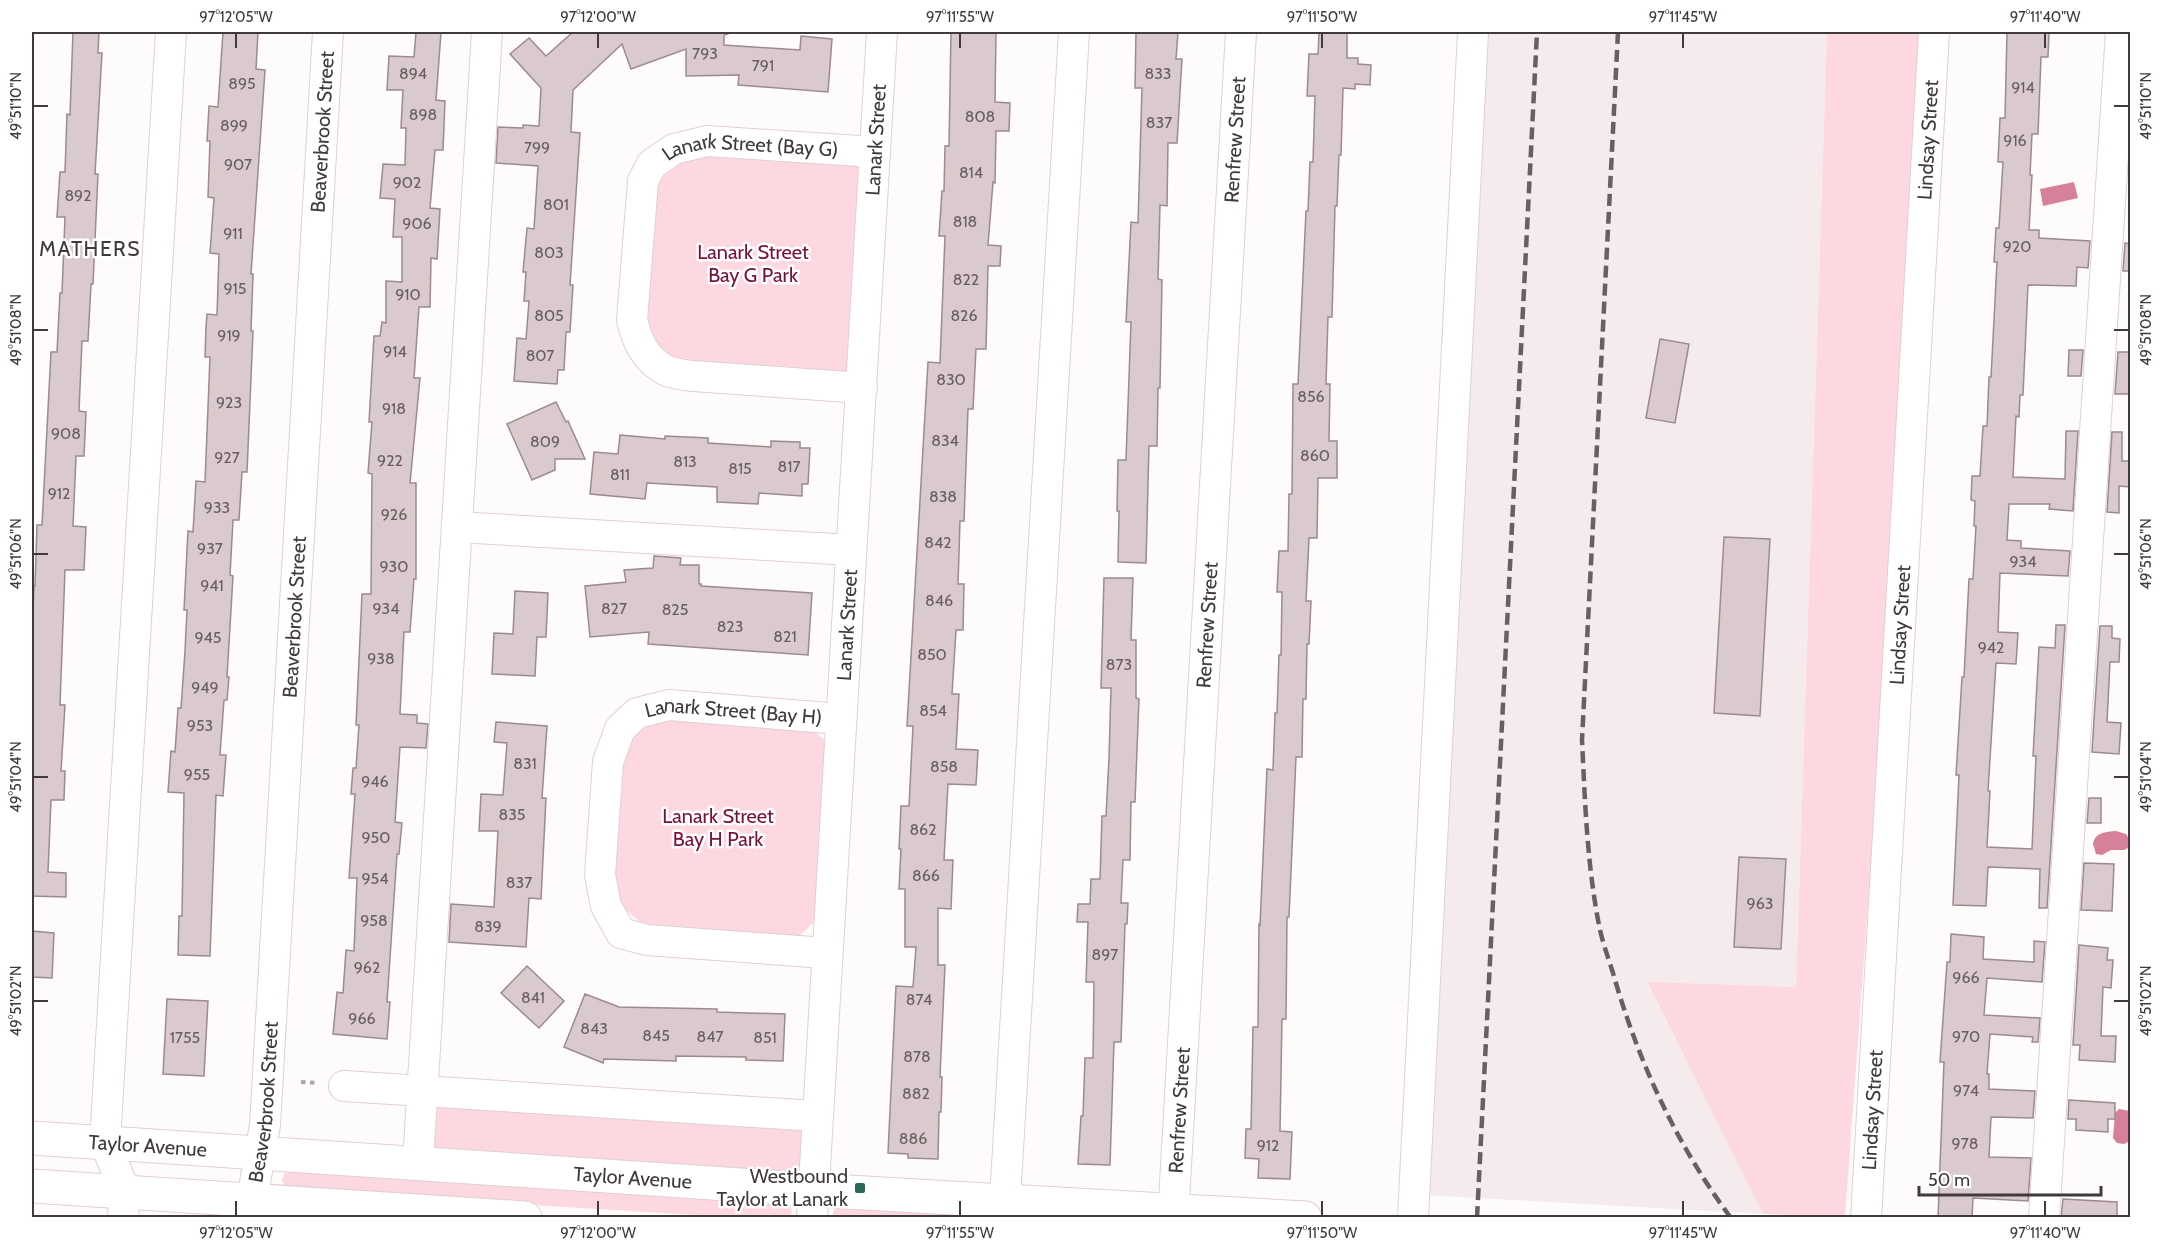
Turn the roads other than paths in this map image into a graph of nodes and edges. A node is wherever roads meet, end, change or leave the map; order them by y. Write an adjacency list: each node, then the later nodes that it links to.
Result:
1 (171, 32): 20 (street)
2 (328, 32): 21 (street, Beaverbrook Street)
3 (487, 32): 12 (street)
4 (882, 32): 10 (street, Lanark Street)
5 (1074, 32): 24 (street)
6 (1241, 32): 28 (street, Renfrew Street)
7 (1473, 32): 32 (street)
8 (1934, 32): 33 (street, Lindsay Street)
9 (2121, 32): 34 (street)
10 (875, 152): 11 (street, Lanark Street); 11 (street, Lanark Street (Bay G))
11 (862, 388): 13 (street, Lanark Street)
12 (457, 527): 13 (street); 17 (street)
13 (851, 550): 14 (street, Lanark Street)
14 (840, 719): 15 (street, Lanark Street); 15 (street, Lanark Street (Bay H))
15 (826, 953): 18 (street, Lanark Street)
16 (344, 1086): 17 (street)
17 (423, 1091): 18 (street); 22 (street)
18 (816, 1116): 25 (street, Lanark Street)
19 (32, 1138): 20 (main road, Taylor Avenue)
20 (105, 1142): 21 (main road, Taylor Avenue); 26 (street)
21 (261, 1153): 22 (main road, Taylor Avenue); 27 (street, Beaverbrook Street)
22 (418, 1163): 25 (main road, Taylor Avenue)
23 (32, 1186): 26 (main road)
24 (1005, 1200): 25 (main road, Taylor Avenue); 28 (main road, Taylor Avenue)
25 (812, 1203)
26 (124, 1205): 27 (main road)
27 (251, 1209): 30 (main road)
28 (1173, 1213): 29 (main road, Taylor Avenue)
29 (1256, 1216): 31 (main road, Taylor Avenue)
30 (525, 1218)
31 (1305, 1218)
32 (1413, 1218)
33 (1866, 1218)
34 (2044, 1218)

